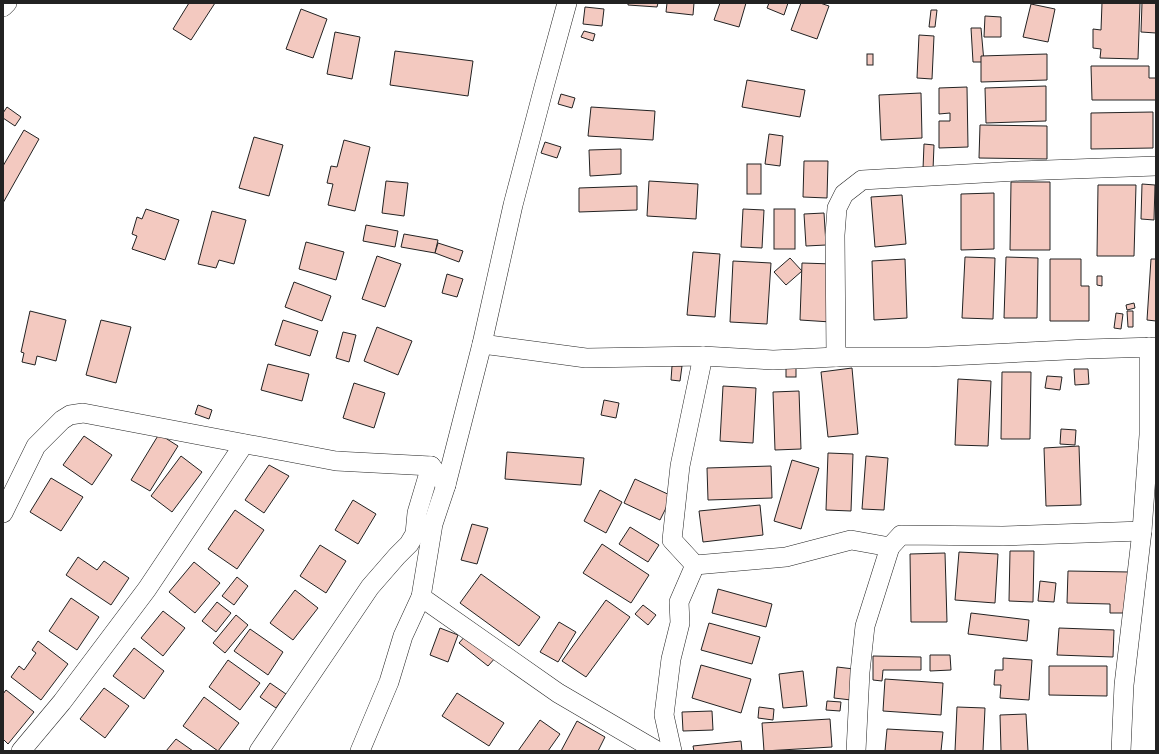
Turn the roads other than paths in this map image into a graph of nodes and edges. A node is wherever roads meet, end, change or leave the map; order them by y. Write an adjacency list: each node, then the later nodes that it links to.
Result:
1 (7, 3): 3 (street)
2 (567, 3): 5 (street)
3 (3, 7)
4 (1156, 166): 8 (street)
5 (482, 344): 7 (street); 11 (street)
6 (1153, 347): 8 (street); 13 (street)
7 (702, 356): 8 (street); 15 (street)
8 (836, 357)
9 (244, 444): 10 (street); 12 (street); 17 (street)
10 (430, 466): 11 (street); 18 (street)
11 (446, 485): 16 (street)
12 (3, 513)
13 (1142, 531): 14 (street); 23 (street)
14 (890, 547): 15 (street); 22 (street)
15 (695, 565): 21 (street)
16 (421, 597): 19 (street); 20 (street)
17 (21, 751)
18 (259, 751)
19 (360, 751)
20 (656, 751)
21 (672, 751)
22 (856, 751)
23 (1121, 751)

